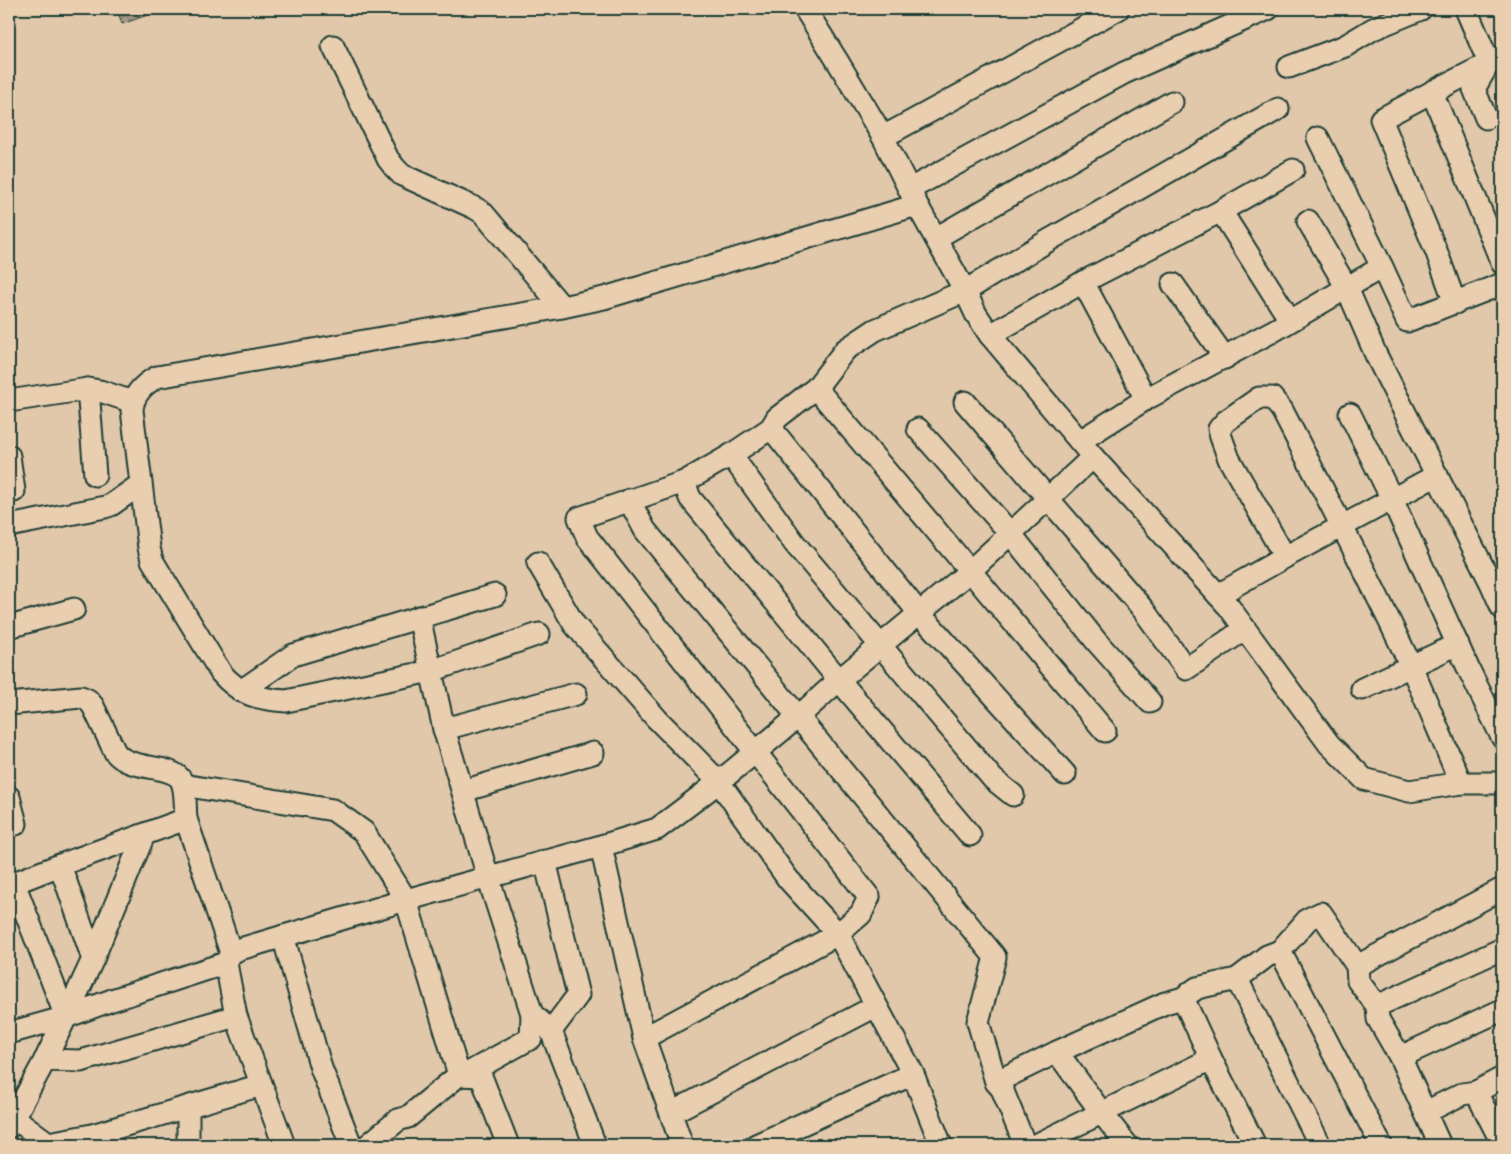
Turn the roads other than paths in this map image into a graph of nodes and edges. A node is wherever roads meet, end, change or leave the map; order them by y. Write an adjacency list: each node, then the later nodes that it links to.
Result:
1 (805, 9): 14 (street)
2 (1118, 9): 14 (street)
3 (1268, 9): 6 (street)
4 (1421, 9): 9 (street)
5 (1466, 9): 8 (street)
6 (1246, 13): 17 (street)
7 (333, 46): 29 (street)
8 (1496, 60): 10 (street); 13 (street)
9 (1289, 67)
10 (1432, 92): 21 (street); 28 (street)
11 (1172, 102): 20 (street)
12 (1278, 109): 27 (street)
13 (1486, 118)
14 (883, 137): 17 (street)
15 (1318, 138): 22 (street)
16 (1293, 170): 18 (street)
17 (913, 197): 20 (street); 29 (street)
18 (1221, 211): 23 (street); 30 (street)
19 (1308, 221): 26 (street)
20 (936, 238): 27 (street)
21 (1502, 263)
22 (1382, 267): 26 (street); 28 (street)
23 (1083, 282): 31 (street); 35 (street)
24 (1173, 284): 32 (street)
25 (1502, 284): 28 (street)
26 (1348, 288): 30 (street); 47 (street)
27 (965, 291): 31 (street); 33 (street)
28 (1455, 303)
29 (562, 307): 37 (street)
30 (1290, 320): 32 (street)
31 (990, 335): 42 (street)
32 (1225, 358): 35 (street)
33 (816, 388): 40 (street); 59 (street)
34 (88, 389): 36 (street); 37 (street); 46 (street)
35 (1146, 399): 42 (street)
36 (9, 401)
37 (133, 402): 49 (street)
38 (965, 402): 51 (street)
39 (1350, 414): 52 (street)
40 (771, 428): 43 (street); 64 (street)
41 (918, 429): 56 (street)
42 (1080, 441): 45 (street)
43 (731, 455): 48 (street); 70 (street)
44 (9, 456): 50 (street)
45 (1093, 457): 51 (street); 61 (street)
46 (95, 475)
47 (1437, 475): 52 (street); 62 (street)
48 (684, 482): 53 (street); 73 (street)
49 (141, 484): 54 (street); 75 (street)
50 (14, 491)
51 (1047, 499): 56 (street); 67 (street)
52 (1392, 499): 55 (street); 69 (street)
53 (629, 500): 79 (street); 83 (street)
54 (9, 526)
55 (1342, 526): 57 (street); 57 (street); 71 (street)
56 (1010, 533): 59 (street); 77 (street)
57 (1285, 557): 61 (street)
58 (538, 564): 86 (street)
59 (970, 571): 64 (street); 81 (street)
60 (495, 595): 65 (street)
61 (1218, 595): 67 (street)
62 (1502, 608)
63 (74, 609): 66 (street)
64 (918, 613): 70 (street); 85 (street)
65 (419, 617): 72 (street); 75 (street)
66 (9, 627)
67 (1245, 629): 87 (street)
68 (538, 634): 72 (street)
69 (1458, 644): 71 (street); 82 (street)
70 (880, 645): 73 (street); 91 (street)
71 (1411, 666): 74 (street); 87 (street)
72 (431, 671): 75 (street); 80 (street)
73 (839, 680): 79 (street); 96 (street)
74 (1362, 689)
75 (241, 691)
76 (576, 694): 80 (street)
77 (1150, 702)
78 (9, 704): 89 (street)
79 (798, 716): 83 (street); 129 (street)
80 (444, 729): 90 (street)
81 (1105, 732)
82 (1502, 737)
83 (755, 752): 86 (street); 104 (street)
84 (593, 753): 90 (street)
85 (1065, 774)
86 (719, 782): 97 (street); 104 (street)
87 (1461, 783): 88 (street)
88 (1502, 783)
89 (183, 785): 93 (street); 103 (street)
90 (463, 791): 100 (street)
91 (1013, 795)
92 (9, 797): 94 (street)
93 (186, 819): 95 (street); 108 (street)
94 (16, 824)
95 (144, 835): 99 (street); 109 (street)
96 (970, 835)
97 (601, 846): 98 (street); 121 (street)
98 (546, 861): 100 (street); 119 (street)
99 (60, 865): 101 (street); 109 (street)
100 (488, 877): 103 (street); 116 (street)
101 (12, 884): 118 (street)
102 (1502, 889): 110 (street)
103 (406, 900): 105 (street); 127 (street)
104 (838, 934): 113 (street); 121 (street)
105 (283, 936): 108 (street); 141 (street)
106 (1502, 949): 114 (street)
107 (1280, 951): 110 (street); 111 (street); 152 (street)
108 (229, 958): 117 (street); 118 (street)
109 (93, 959): 118 (street)
110 (1357, 966): 114 (street)
111 (1237, 979): 112 (street); 151 (street)
112 (1183, 998): 122 (street); 124 (street)
113 (876, 1006): 126 (street); 135 (street)
114 (1377, 1006): 123 (street)
115 (1502, 1010): 123 (street)
116 (532, 1014): 119 (street); 127 (street)
117 (236, 1016): 125 (street); 130 (street)
118 (66, 1017): 120 (street); 125 (street)
119 (551, 1032): 144 (street)
120 (9, 1033)
121 (644, 1038): 135 (street)
122 (1057, 1052): 129 (street); 133 (street)
123 (1400, 1057): 134 (street)
124 (1211, 1059): 133 (street); 150 (street)
125 (46, 1060): 136 (street)
126 (913, 1074): 138 (street); 146 (street)
127 (462, 1075): 142 (street); 143 (street)
128 (1502, 1078): 131 (street)
129 (996, 1082): 147 (street)
130 (261, 1085): 132 (street); 140 (street)
131 (1476, 1092): 134 (street); 137 (street)
132 (188, 1107): 136 (street); 139 (street)
133 (1101, 1112): 148 (street); 149 (street)
134 (1426, 1112): 153 (street)
135 (671, 1113): 145 (street)
136 (10, 1121)
137 (1502, 1142)
138 (937, 1144)
139 (188, 1145)
140 (284, 1145)
141 (352, 1145)
142 (368, 1145)
143 (508, 1145)
144 (595, 1145)
145 (682, 1145)
146 (756, 1145)
147 (1025, 1145)
148 (1036, 1145)
149 (1127, 1145)
150 (1255, 1145)
151 (1320, 1145)
152 (1381, 1145)
153 (1440, 1145)

